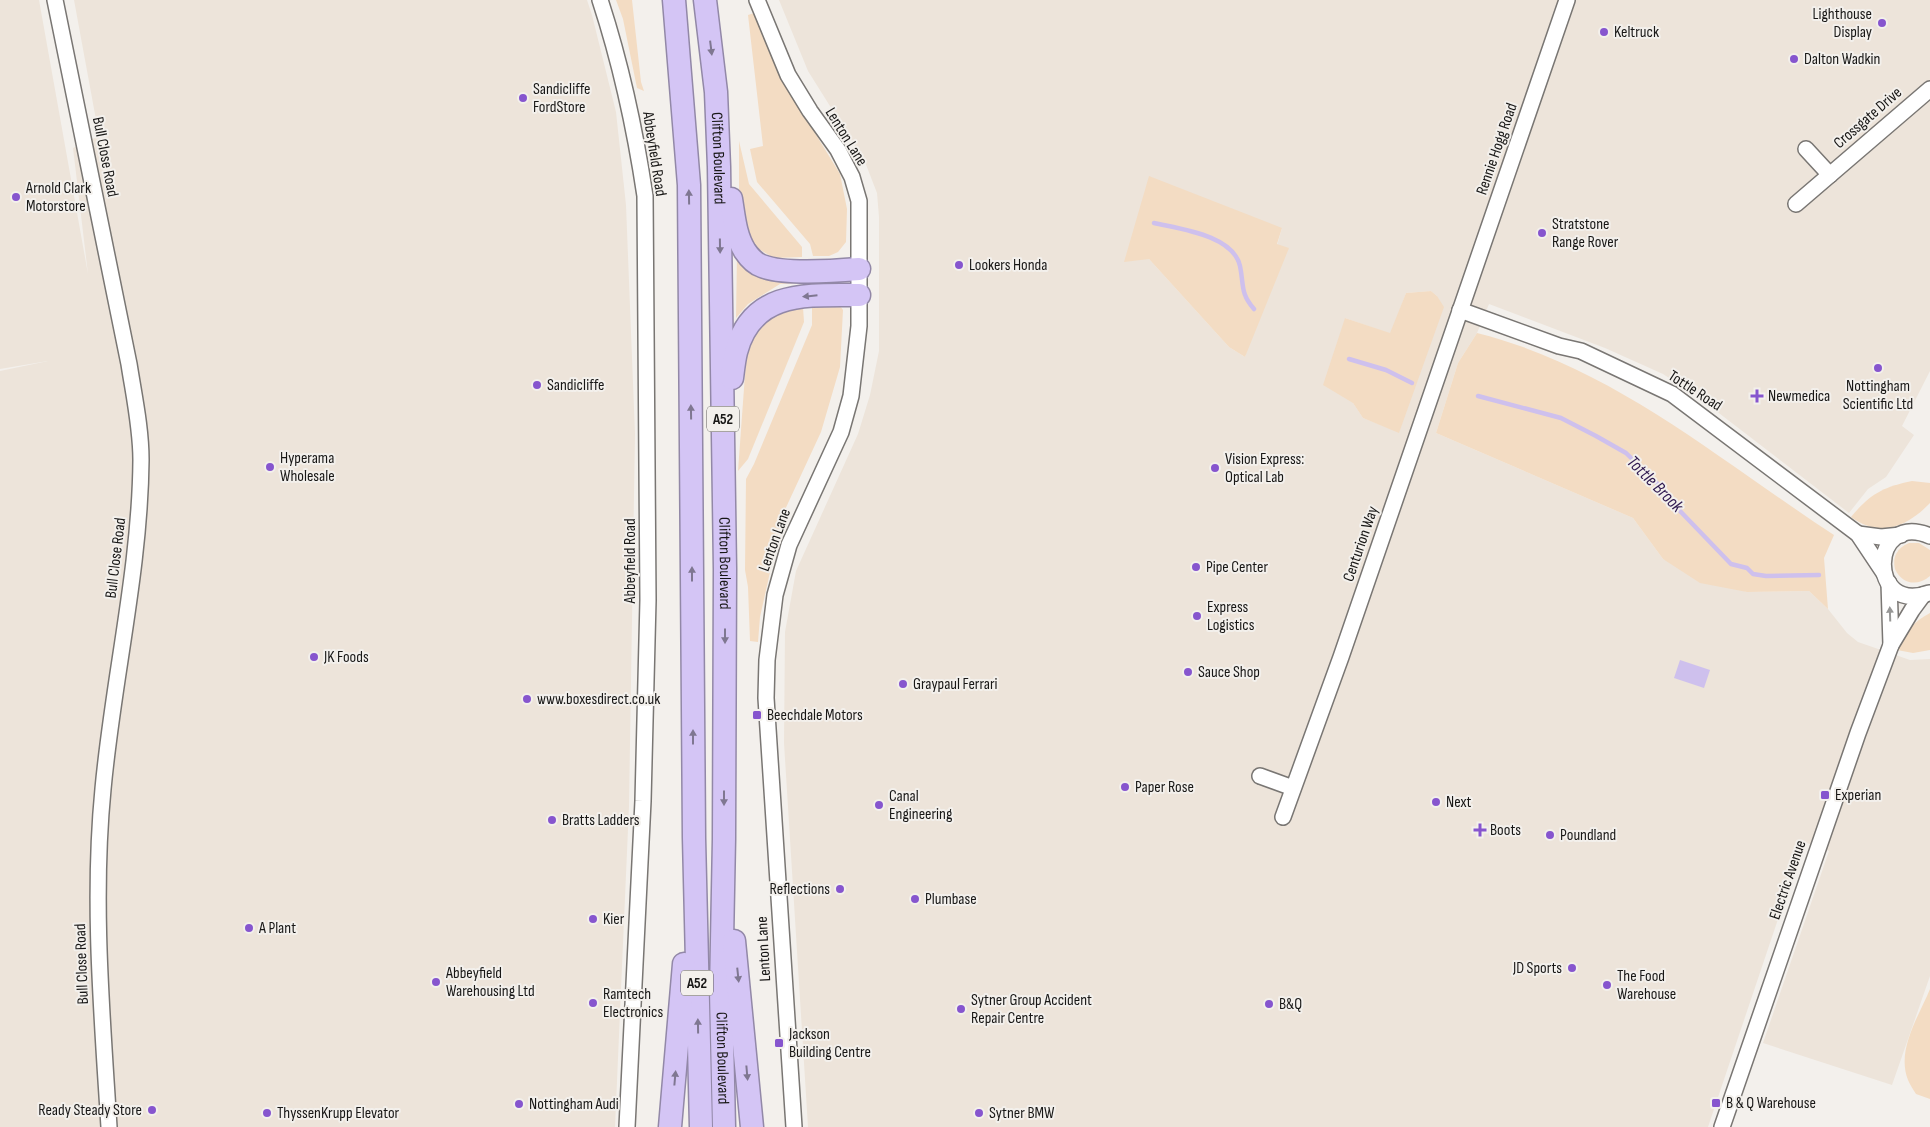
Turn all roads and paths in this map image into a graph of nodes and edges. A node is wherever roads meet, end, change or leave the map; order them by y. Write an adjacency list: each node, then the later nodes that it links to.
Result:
1 (55, 0): 27 (street, Bull Close Road)
2 (600, 0): 28 (street, Abbeyfield Road)
3 (674, 0): 25 (highway, Clifton Boulevard / A52, one-way to 3)
4 (706, 0): 8 (highway, Clifton Boulevard / A52, one-way to 8)
5 (756, 0): 12 (street, Lenton Lane)
6 (1567, 0): 14 (street, Rennie Hogg Road)
7 (1930, 88): 10 (street, Crossgate Drive)
8 (716, 92): 12 (highway); 15 (highway, Clifton Boulevard / A52, one-way to 15)
9 (1806, 149): 10 (street, Crossgate Drive)
10 (1830, 175): 11 (street, Crossgate Drive)
11 (1796, 204)
12 (859, 269): 13 (street, Lenton Lane)
13 (859, 295): 15 (highway, one-way to 15); 33 (street, Lenton Lane)
14 (1460, 310): 16 (street, Tottle Road); 23 (street, Centurion Way)
15 (723, 474): 26 (highway, Clifton Boulevard / A52, one-way to 26)
16 (1858, 534): 17 (street); 19 (street, Tottle Road)
17 (1902, 535): 18 (street); 19 (street, Electric Avenue)
18 (1930, 536)
19 (1886, 578): 20 (street); 21 (street, Electric Avenue, one-way to 19)
20 (1928, 593): 21 (street, Electric Avenue)
21 (1891, 645): 34 (street, Electric Avenue)
22 (1260, 776): 23 (street)
23 (1293, 788): 24 (street, Centurion Way)
24 (1284, 817)
25 (694, 838): 29 (highway, one-way to 25); 30 (highway, Clifton Boulevard / A52, one-way to 25)
26 (724, 839): 31 (highway, Clifton Boulevard / A52); 32 (highway, one-way to 32)
27 (109, 1127)
28 (628, 1127)
29 (670, 1127)
30 (701, 1127)
31 (724, 1127)
32 (752, 1127)
33 (794, 1127)
34 (1722, 1127)

